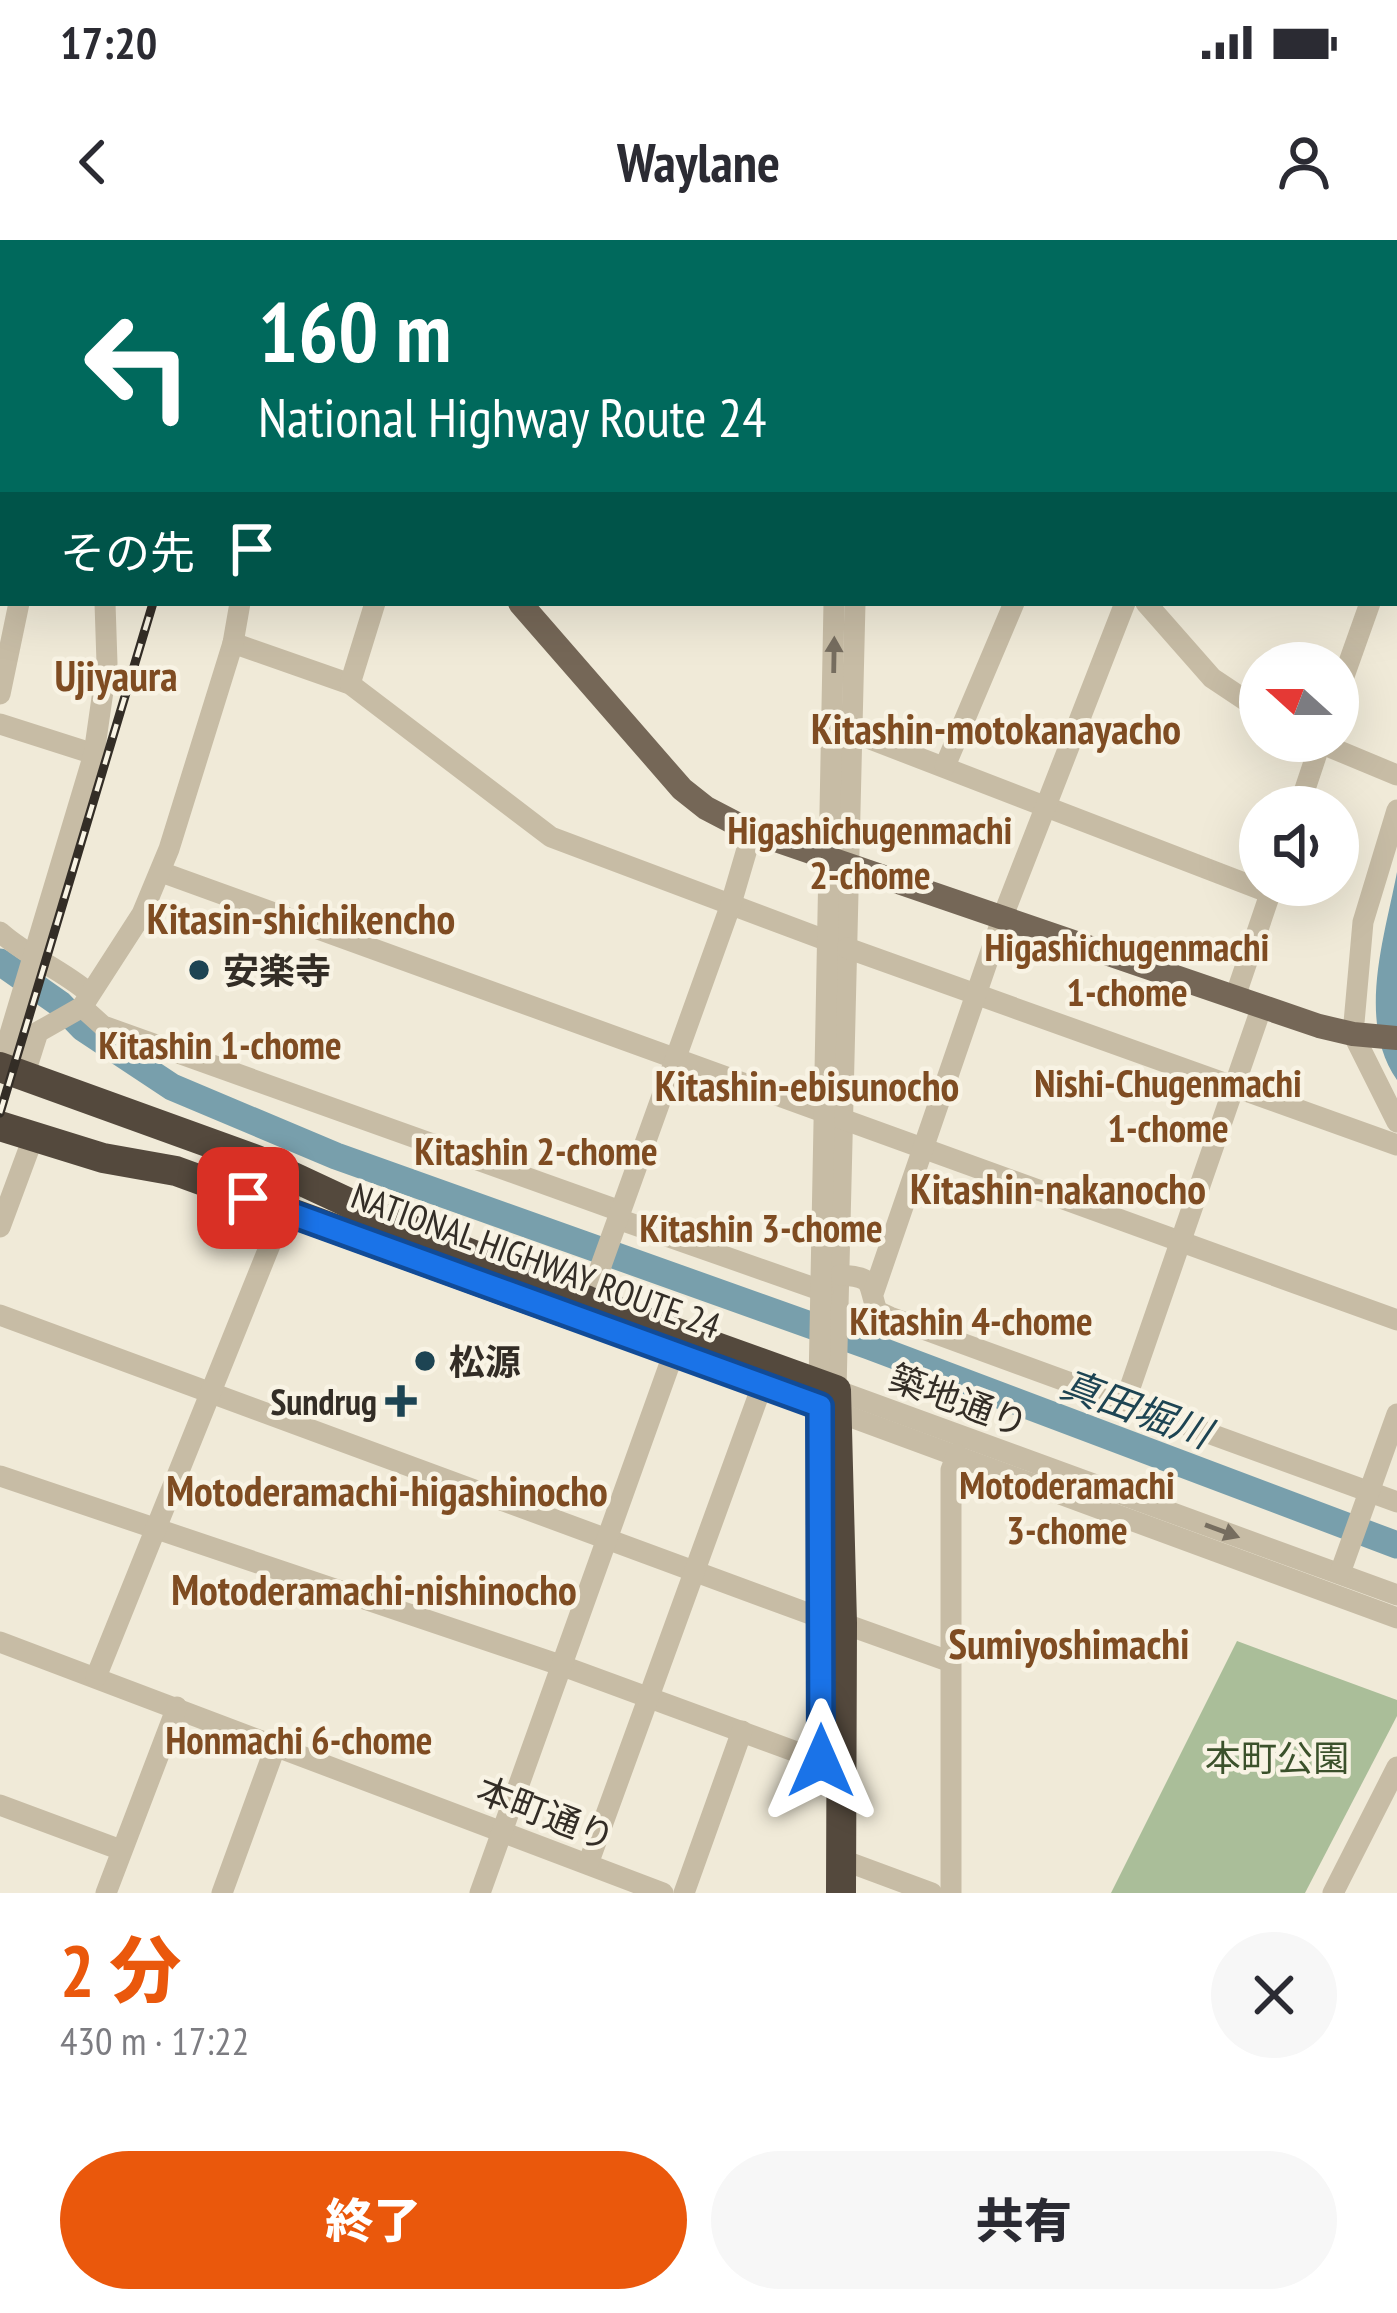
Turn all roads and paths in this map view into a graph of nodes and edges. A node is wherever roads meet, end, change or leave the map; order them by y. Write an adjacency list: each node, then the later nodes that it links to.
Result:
1 (18, 606): 15 (street)
2 (105, 606): 19 (street)
3 (239, 606): 13 (street)
4 (374, 606): 14 (street)
5 (523, 606): 25 (main road)
6 (834, 606): 26 (street, one-way to 6)
7 (855, 606): 18 (street)
8 (1013, 606): 21 (street)
9 (1124, 606): 23 (street)
10 (1149, 606): 16 (street)
11 (1369, 606): 12 (street)
12 (1356, 642)
13 (232, 643): 14 (street); 27 (street)
14 (350, 684): 30 (street)
15 (0, 694)
16 (1239, 696)
17 (0, 724): 19 (street)
18 (852, 732): 21 (street); 26 (street)
19 (94, 754): 34 (street)
20 (1359, 759): 22 (street)
21 (944, 766): 23 (street)
22 (1397, 775)
23 (1044, 806): 28 (street); 31 (street)
24 (1397, 810): 39 (street)
25 (752, 832): 26 (main road); 30 (street)
26 (839, 861): 31 (main road); 33 (street)
27 (161, 872): 37 (street); 41 (street)
28 (1239, 877)
29 (1265, 906): 36 (street)
30 (730, 907): 33 (street); 41 (street)
31 (1003, 916): 35 (street); 36 (main road)
32 (0, 932): 34 (street)
33 (838, 944): 35 (street); 45 (street)
34 (34, 962): 37 (street); 42 (street)
35 (975, 995): 43 (street); 50 (street)
36 (1235, 998): 38 (main road)
37 (85, 1000): 42 (street); 53 (street)
38 (1262, 1006): 39 (main road); 43 (street)
39 (1361, 1035): 40 (main road); 46 (street)
40 (1397, 1038)
41 (676, 1059): 45 (street); 53 (street)
42 (6, 1074): 52 (highway, NATIONAL HIGHWAY ROUTE 24)
43 (1233, 1086): 49 (street); 55 (street)
44 (0, 1108): 51 (highway)
45 (835, 1115): 50 (street); 56 (street)
46 (1397, 1122)
47 (0, 1126): 48 (highway, NATIONAL HIGHWAY ROUTE 24)
48 (33, 1138): 51 (highway, NATIONAL HIGHWAY ROUTE 24); 54 (street)
49 (1397, 1144)
50 (925, 1148): 55 (street); 57 (street)
51 (176, 1172): 52 (highway, NATIONAL HIGHWAY ROUTE 24)
52 (291, 1192): 58 (highway, NATIONAL HIGHWAY ROUTE 24); 58 (highway, NATIONAL HIGHWAY ROUTE 24); 63 (street)
53 (619, 1215): 56 (street); 58 (street)
54 (0, 1227)
55 (1180, 1240): 60 (street); 65 (street)
56 (832, 1283): 57 (street); 64 (street)
57 (874, 1291): 65 (street)
58 (585, 1310): 61 (highway, NATIONAL HIGHWAY ROUTE 24); 64 (highway, NATIONAL HIGHWAY ROUTE 24)
59 (0, 1315): 63 (street)
60 (1397, 1320)
61 (674, 1352): 62 (highway, NATIONAL HIGHWAY ROUTE 24); 74 (street)
62 (763, 1383): 64 (highway, NATIONAL HIGHWAY ROUTE 24); 75 (street)
63 (211, 1393): 73 (street); 74 (street)
64 (828, 1398): 67 (street, 築地通り); 69 (highway); 76 (street, 築地通り, one-way to 76); 79 (highway)
65 (1125, 1402): 71 (street)
66 (1397, 1414): 71 (street)
67 (884, 1428): 68 (street, 築地通り); 69 (street)
68 (957, 1454): 78 (street, 築地通り); 81 (street)
69 (837, 1472): 79 (highway)
70 (0, 1476): 73 (street)
71 (1369, 1492): 72 (street); 76 (street)
72 (1397, 1502)
73 (157, 1530): 82 (street); 83 (street)
74 (605, 1540): 75 (street); 82 (street)
75 (695, 1573): 79 (street); 84 (street)
76 (1340, 1573): 77 (street, 築地通り)
77 (1397, 1594)
78 (1397, 1618)
79 (831, 1621): 81 (street); 88 (highway); 94 (highway)
80 (0, 1642): 83 (street, 本町通り)
81 (951, 1661): 104 (street)
82 (560, 1665): 84 (street); 92 (street)
83 (96, 1677): 85 (street, 本町通り)
84 (650, 1697): 86 (street); 95 (street)
85 (177, 1707): 87 (street, 本町通り); 93 (street)
86 (742, 1731): 88 (street); 100 (street)
87 (276, 1745): 92 (street, 本町通り); 97 (street)
88 (821, 1761): 101 (highway)
89 (1397, 1766): 90 (street)
90 (1391, 1794): 105 (street)
91 (0, 1805): 93 (street)
92 (502, 1831): 95 (street, 本町通り); 98 (street)
93 (121, 1850): 96 (street)
94 (840, 1859): 102 (highway); 103 (street)
95 (588, 1864): 99 (street, 本町通り)
96 (112, 1891)
97 (222, 1893)
98 (480, 1893)
99 (663, 1893)
100 (684, 1893)
101 (820, 1893)
102 (841, 1893)
103 (932, 1893)
104 (951, 1893)
105 (1333, 1893)

